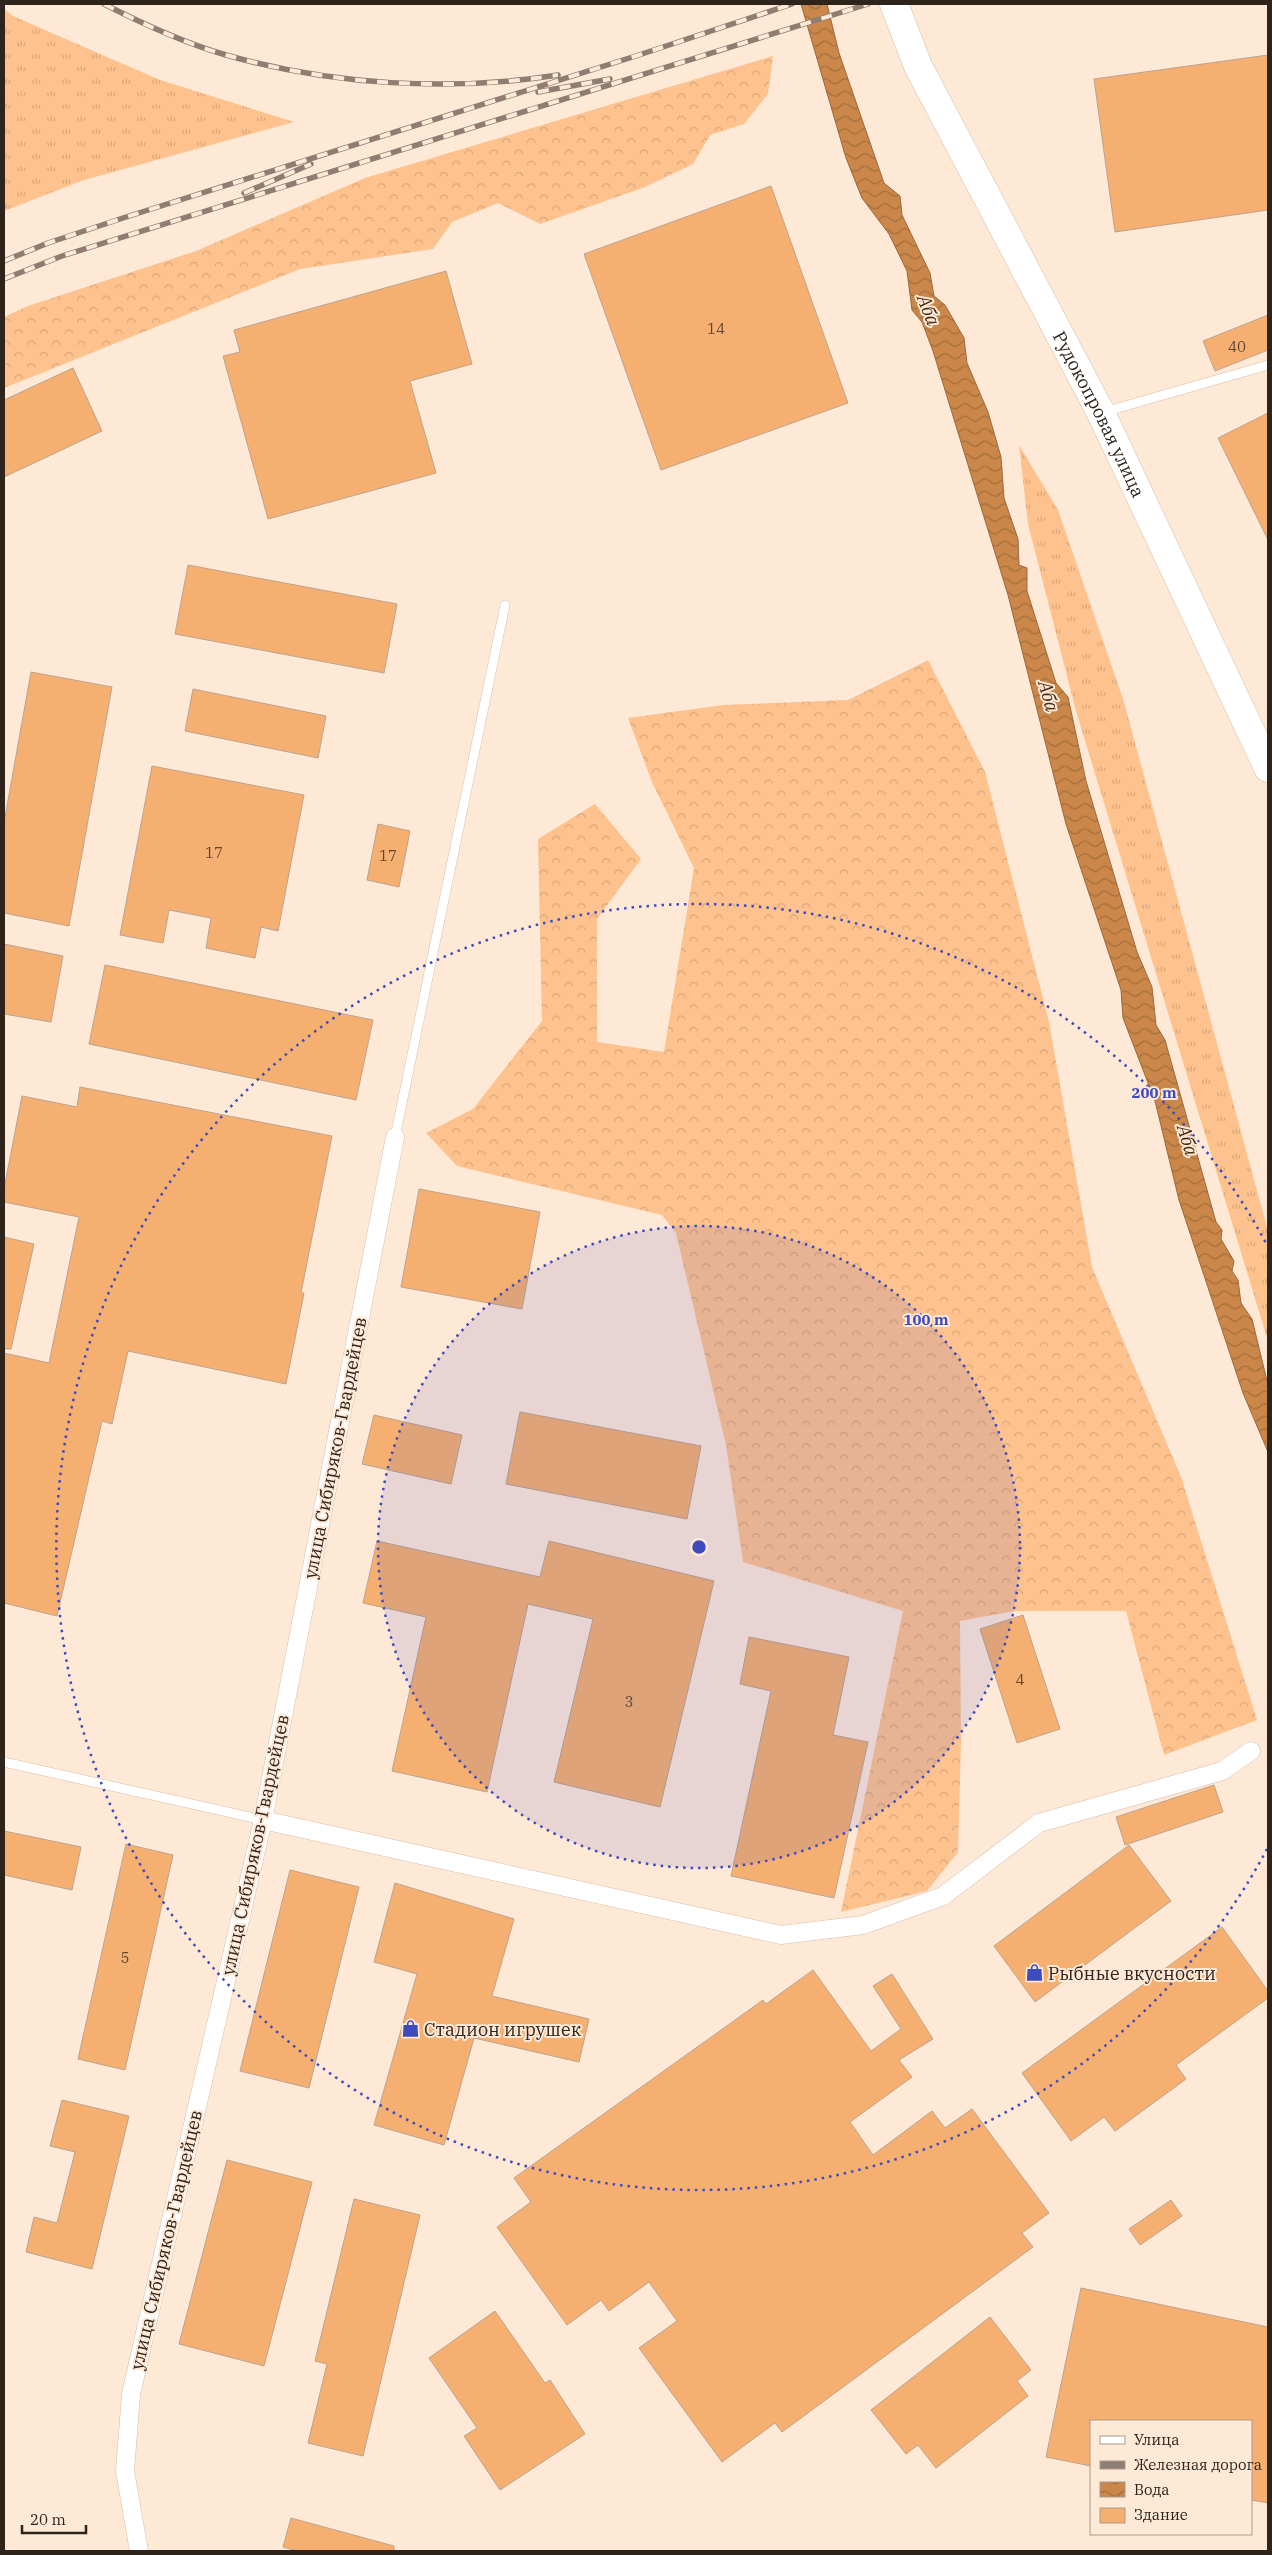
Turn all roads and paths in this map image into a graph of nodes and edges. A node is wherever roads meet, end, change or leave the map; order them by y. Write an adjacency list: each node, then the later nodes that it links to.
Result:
1 (894, 4): 3 (main road, Рудокопровая улица)
2 (1268, 365): 3 (lane)
3 (1101, 413): 5 (main road, Рудокопровая улица)
4 (505, 605): 6 (lane)
5 (1268, 768)
6 (395, 1137): 9 (street, улица Сибиряков-Гвардейцев)
7 (1251, 1751): 9 (street)
8 (4, 1762): 9 (lane)
9 (263, 1820): 10 (street, улица Сибиряков-Гвардейцев)
10 (140, 2551)

